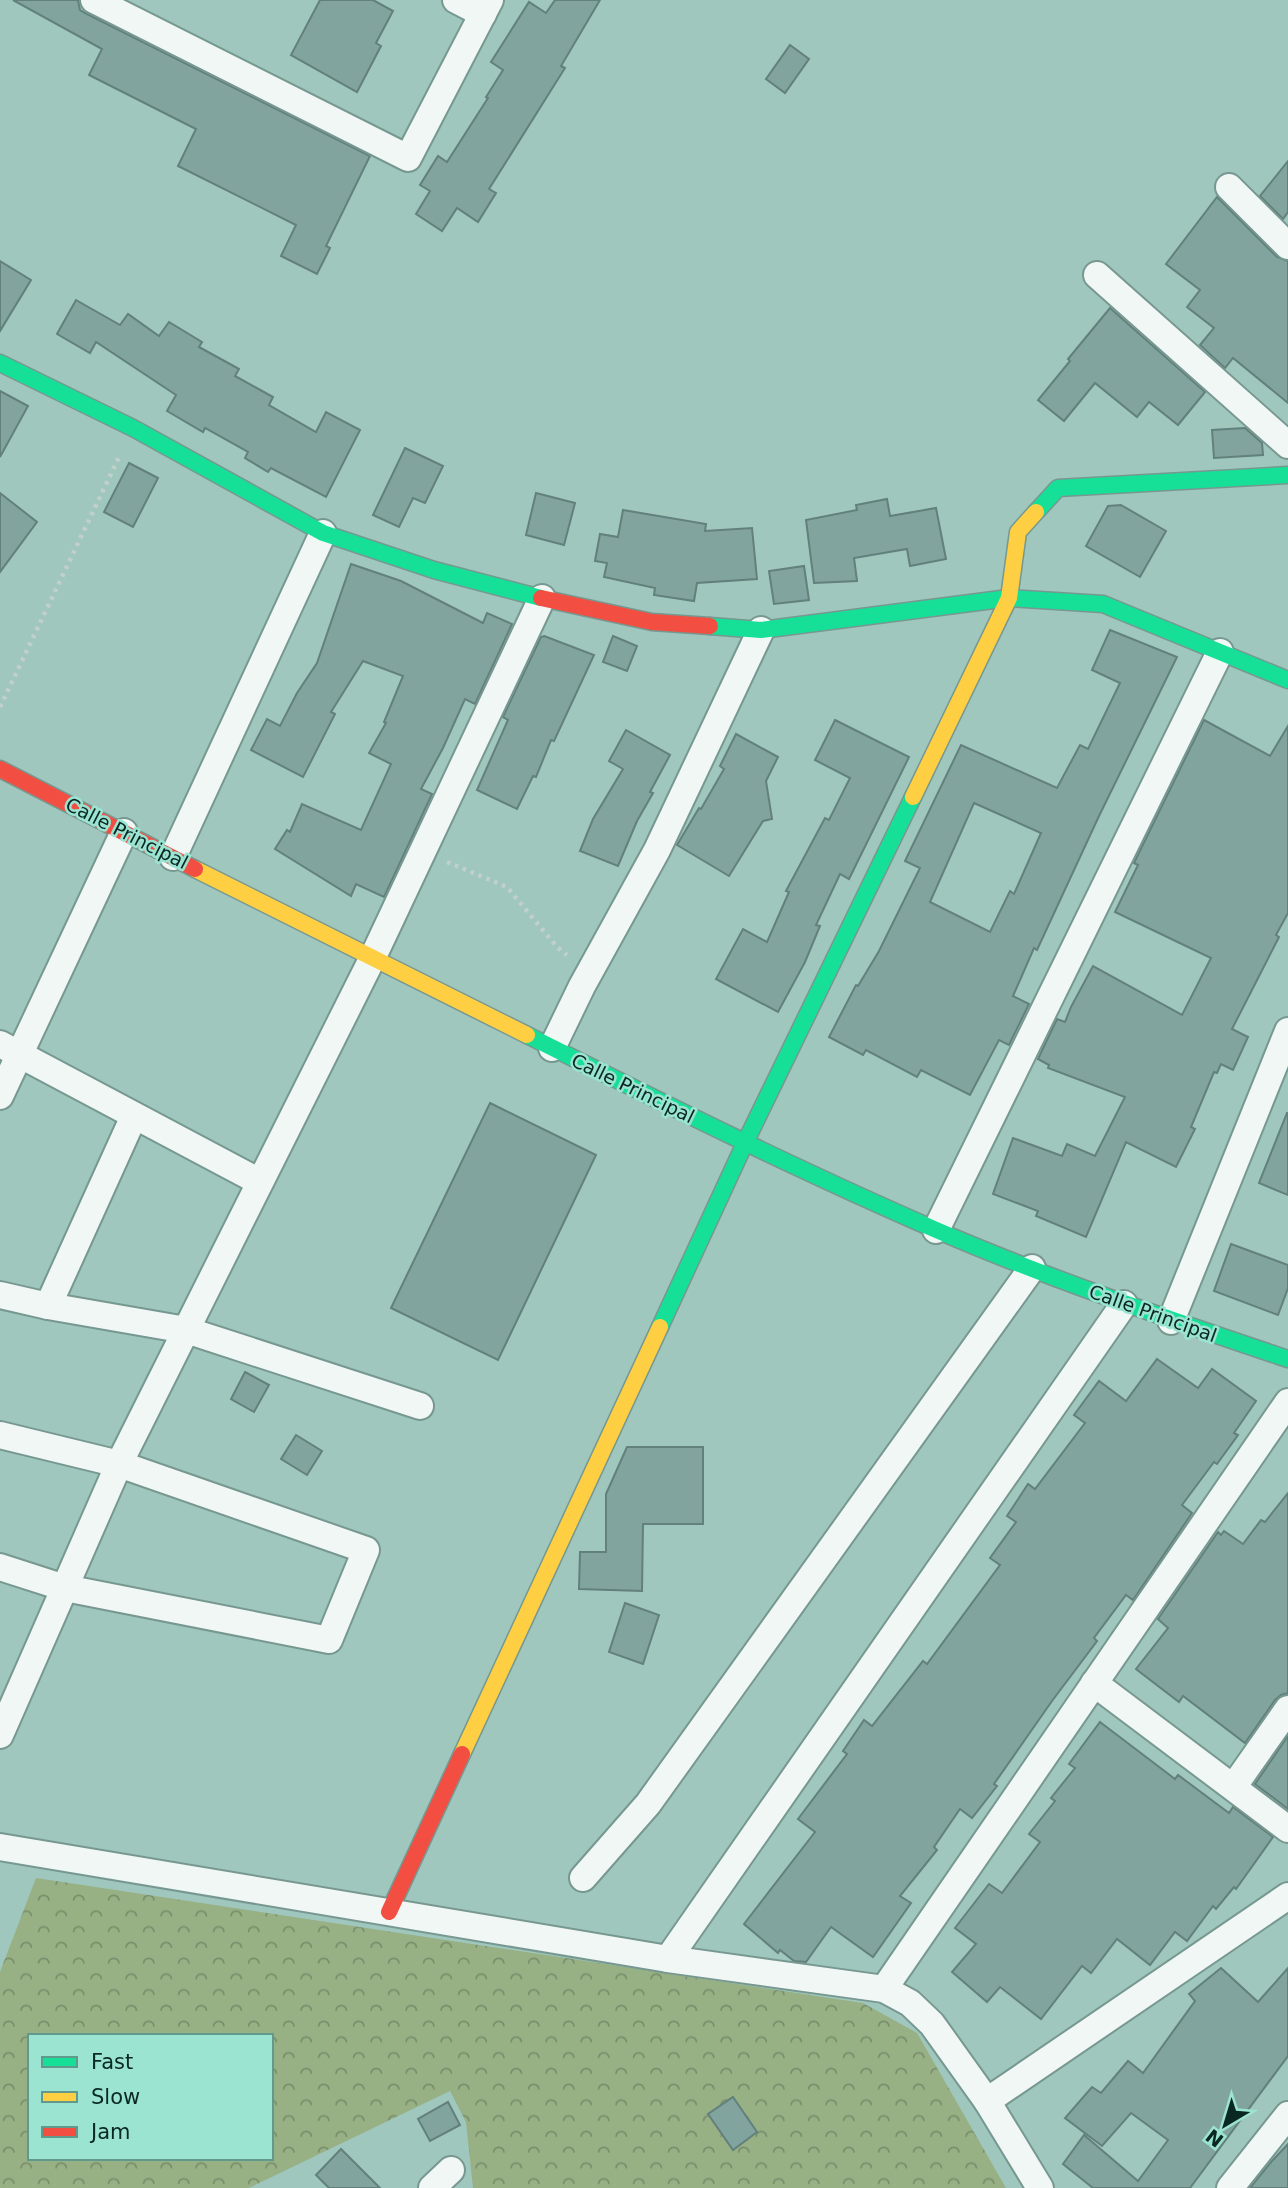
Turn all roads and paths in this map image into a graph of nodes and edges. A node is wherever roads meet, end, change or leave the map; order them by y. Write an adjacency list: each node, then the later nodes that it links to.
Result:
1 (94, 0): 3 (street)
2 (456, 0): 3 (street)
3 (486, 7)
4 (1229, 187): 5 (street)
5 (1288, 246)
6 (1097, 275): 9 (street)
7 (0, 363): 8 (street)
8 (133, 428): 11 (street); 17 (path)
9 (1288, 445)
10 (1288, 474): 13 (street)
11 (323, 533): 12 (street); 21 (street)
12 (542, 598): 14 (street); 20 (street)
13 (1010, 598): 14 (street); 15 (street); 29 (street)
14 (761, 630): 23 (street)
15 (1220, 652): 16 (street); 31 (street)
16 (1288, 680)
17 (0, 707)
18 (0, 769): 19 (street, Calle Principal)
19 (124, 832): 21 (street, Calle Principal); 26 (street)
20 (422, 851): 22 (street); 23 (path)
21 (173, 857): 22 (street, Calle Principal)
22 (372, 959): 25 (street, Calle Principal); 30 (street)
23 (589, 974): 25 (street)
24 (1288, 1031): 36 (street)
25 (552, 1048): 29 (street, Calle Principal)
26 (9, 1050): 27 (street); 28 (street)
27 (0, 1096)
28 (134, 1116): 30 (street); 35 (street)
29 (745, 1143): 31 (street, Calle Principal); 53 (street)
30 (260, 1182): 37 (street)
31 (936, 1230): 32 (street, Calle Principal)
32 (1032, 1268): 34 (street, Calle Principal); 51 (street)
33 (0, 1295): 35 (street)
34 (1124, 1304): 36 (street, Calle Principal); 54 (street)
35 (48, 1306): 37 (street)
36 (1171, 1321): 38 (street, Calle Principal)
37 (186, 1330): 40 (street); 42 (street)
38 (1288, 1359)
39 (1288, 1402): 45 (street)
40 (420, 1406)
41 (0, 1435): 42 (street)
42 (119, 1464): 44 (street); 44 (street)
43 (0, 1567): 44 (street)
44 (65, 1588): 47 (street)
45 (1094, 1683): 48 (street); 55 (street)
46 (1288, 1709): 48 (street)
47 (0, 1735)
48 (1234, 1786): 49 (street)
49 (1288, 1829)
50 (0, 1847): 53 (street)
51 (583, 1878)
52 (1288, 1896): 56 (street)
53 (389, 1912): 54 (street)
54 (668, 1958): 55 (street)
55 (884, 1989): 56 (street)
56 (987, 2101): 60 (street)
57 (1288, 2115): 61 (street)
58 (451, 2170): 59 (street)
59 (432, 2188)
60 (1040, 2188)
61 (1230, 2188)

